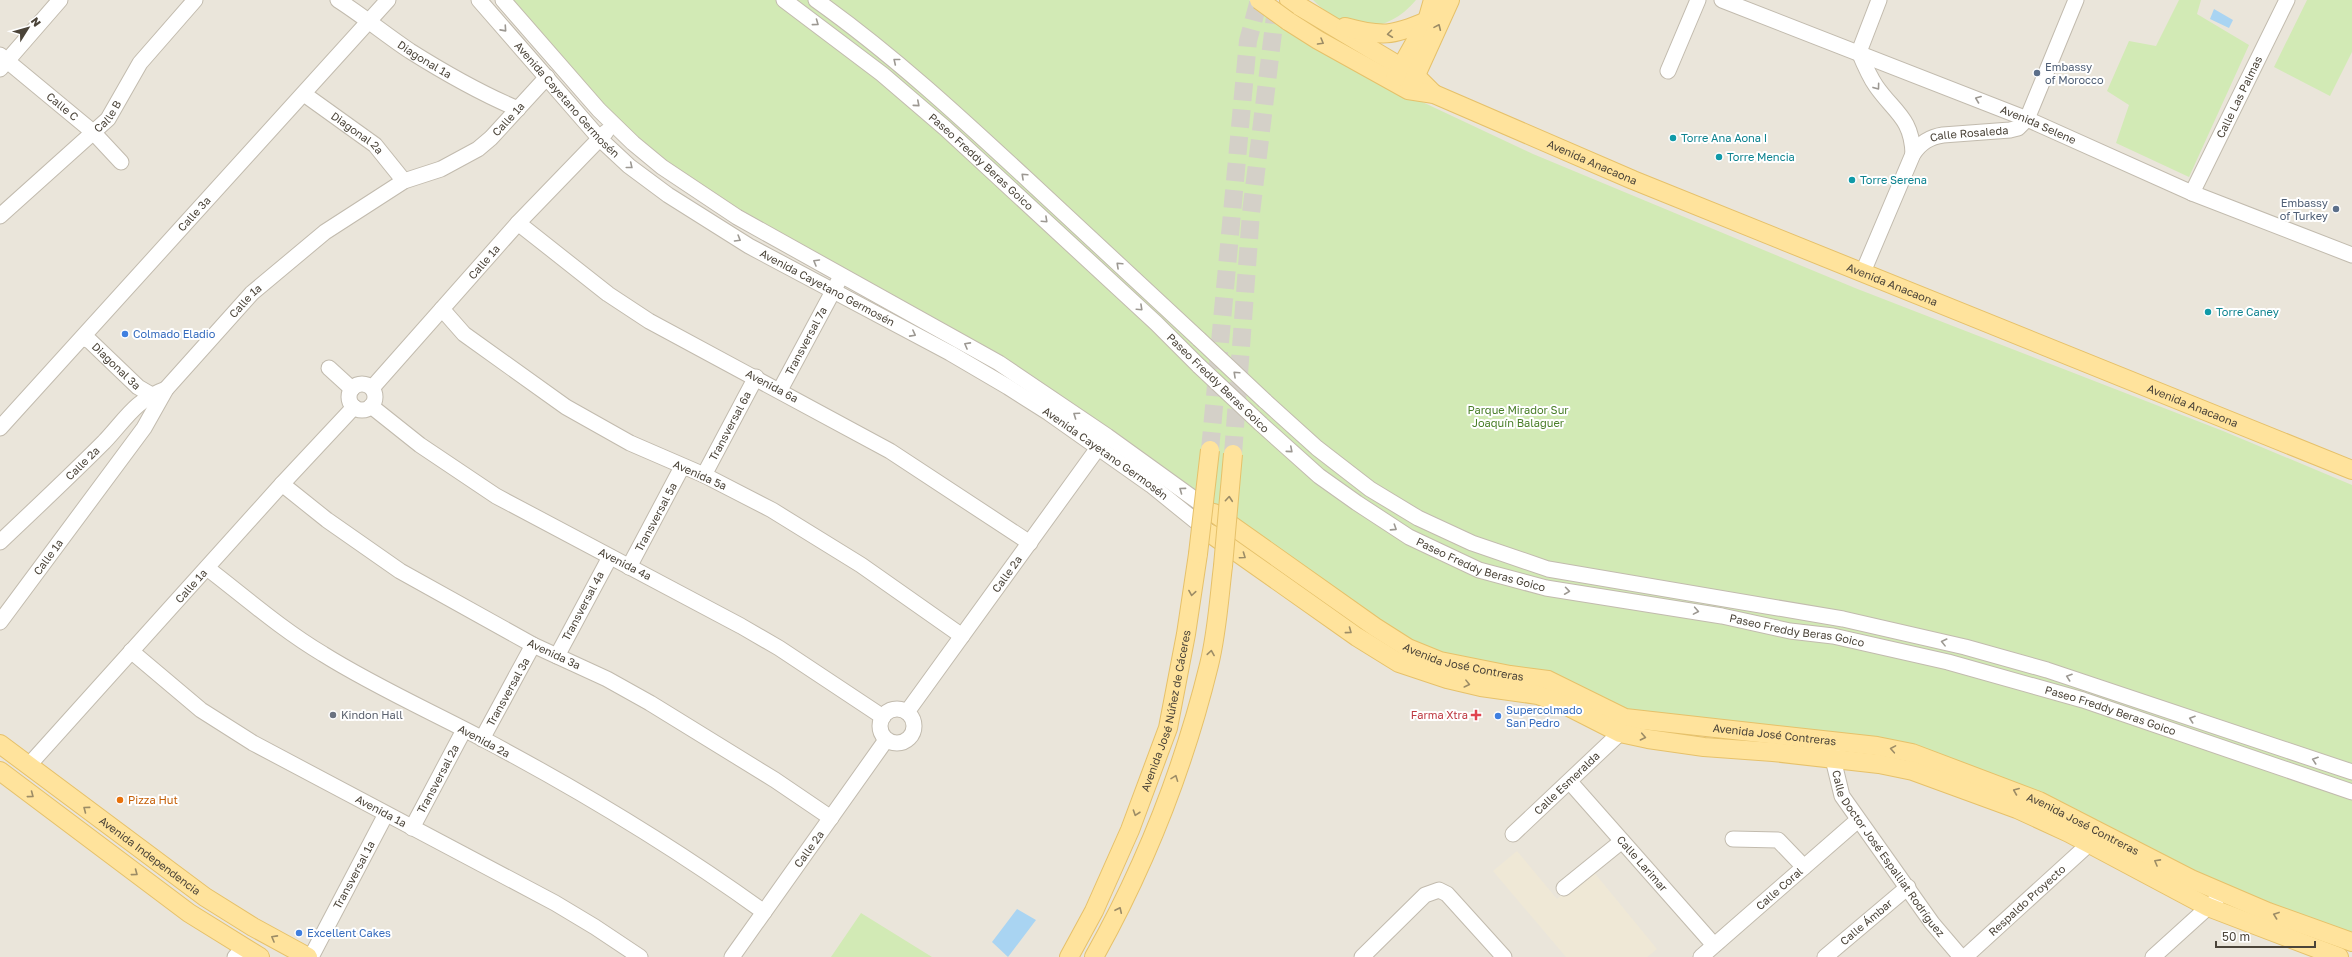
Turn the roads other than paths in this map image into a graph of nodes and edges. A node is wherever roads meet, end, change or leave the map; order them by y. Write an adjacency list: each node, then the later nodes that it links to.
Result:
1 (60, 0): 22 (street)
2 (195, 0): 30 (street, Calle B)
3 (338, 0): 18 (street, Diagonal 1a)
4 (388, 0): 18 (street, Calle 3a)
5 (478, 0): 24 (street, Avenida Cayetano Germosén, one-way to 24)
6 (502, 0): 29 (street, Avenida Cayetano Germosén)
7 (784, 0): 85 (street, Paseo Freddy Beras Goico, one-way to 85, bridge)
8 (816, 0): 82 (street, Paseo Freddy Beras Goico, one-way to 8, bridge)
9 (1259, 0): 25 (main road, Avenida Anacaona, one-way to 25, bridge)
10 (1433, 0): 20 (main road)
11 (1450, 0): 25 (main road, one-way to 11)
12 (1698, 0): 23 (street)
13 (1722, 0): 21 (street, Avenida Selene)
14 (1879, 0): 21 (street)
15 (2076, 0): 28 (street)
16 (2286, 0): 35 (street, Calle Las Palmas)
17 (1293, 3): 19 (main road, Avenida Anacaona)
18 (370, 21): 26 (street, Calle 3a); 27 (street, Diagonal 1a)
19 (1325, 21): 20 (main road, one-way to 19); 25 (main road, Avenida Anacaona)
20 (1427, 21): 25 (main road)
21 (1859, 52): 28 (street, Avenida Selene, one-way to 21); 32 (street, Calle Rosaleda, one-way to 32)
22 (2, 62): 30 (street, Calle C)
23 (1668, 71)
24 (547, 77): 27 (street, Calle 1a); 31 (street, Avenida Cayetano Germosén)
25 (1404, 79): 39 (main road, Avenida Anacaona)
26 (304, 94): 34 (street, Diagonal 2a); 43 (street, Calle 3a)
27 (518, 109): 34 (street, Calle 1a)
28 (2027, 119): 32 (street, Calle Rosaleda); 35 (street, Avenida Selene)
29 (613, 124): 31 (street, Calle 1ª); 40 (street, Avenida Cayetano Germosén, one-way to 29)
30 (93, 132): 33 (street, Calle C); 36 (street, Calle B)
31 (600, 138): 37 (street, Calle 1ª); 41 (street, Avenida Cayetano Germosén, one-way to 41)
32 (1913, 154): 39 (street, Calle Rosaleda)
33 (121, 162)
34 (404, 181): 47 (street, Calle 1a)
35 (2192, 193): 38 (street, Avenida Selene)
36 (0, 216)
37 (518, 223): 42 (street, Calle 1ª); 45 (street, Avenida 6ª)
38 (2352, 255)
39 (1863, 272): 59 (main road, Avenida Anacaona)
40 (841, 276): 41 (street, Transversal 7ª); 54 (street, Avenida Cayetano Germosén, one-way to 40)
41 (833, 291): 49 (street, Transversal 7ª); 55 (street, Avenida Cayetano Germosén, one-way to 55)
42 (442, 309): 46 (street, Calle 1ª); 58 (street, Avenida 5ª)
43 (83, 338): 50 (street, Diagonal 3a); 53 (street, Calle 3a)
44 (329, 368): 48 (street)
45 (756, 377): 49 (street, Avenida 6ª); 60 (street, Transversal 6ª)
46 (372, 388): 48 (street); 51 (street)
47 (166, 389): 50 (street, Calle 2a); 69 (street, Calle 1a)
48 (352, 389): 52 (street)
49 (780, 390): 65 (street, Avenida 6ª)
50 (150, 394): 64 (street, Calle 2a)
51 (371, 406): 52 (street); 66 (street, Avenida 4ª)
52 (354, 407): 61 (street, Calle 1ª)
53 (0, 428)
54 (1107, 436): 55 (street, Calle 2ª); 62 (street, Avenida Cayetano Germosén, one-way to 54)
55 (1097, 448): 63 (street, Avenida Cayetano Germosén); 65 (street, Calle 2ª)
56 (1210, 450): 103 (main road, Avenida José Núñez de Cáceres, one-way to 103, bridge)
57 (1233, 454): 105 (main road, one-way to 57, bridge)
58 (682, 467): 60 (street, Avenida 5ª); 67 (street, Transversal 5ª)
59 (2352, 470)
60 (704, 475): 70 (street, Avenida 5ª)
61 (282, 484): 68 (street, Calle 1ª); 71 (street, Avenida 3ª)
62 (1214, 513): 80 (main road, Avenida José Contreras)
63 (1211, 534): 77 (main road, Avenida José Contreras, one-way to 77)
64 (0, 542)
65 (1030, 543): 70 (street, Calle 2ª)
66 (610, 557): 67 (street, Avenida 4ª); 73 (street, Transversal 4ª)
67 (629, 567): 75 (street, Avenida 4ª)
68 (207, 568): 72 (street, Calle 1ª); 76 (street, Avenida 2ª)
69 (0, 622)
70 (962, 636): 74 (street, Calle 2ª)
71 (533, 645): 73 (street, Avenida 3ª); 78 (street, Transversal 3ª)
72 (131, 652): 84 (street, Calle 1ª); 90 (street, Avenida 1ª)
73 (556, 656): 91 (street, Avenida 3ª)
74 (906, 712): 75 (street); 79 (street)
75 (883, 717): 79 (street)
76 (464, 730): 78 (street, Avenida 2ª); 93 (street, Transversal 2ª)
77 (1620, 733): 83 (main road, Avenida José Contreras, one-way to 83); 88 (street, Calle Esmeralda)
78 (482, 739): 104 (street, Avenida 2ª)
79 (886, 740): 91 (street, Calle 2ª)
80 (1836, 742): 83 (street, Calle Doctor José Espalliat Rodríguez); 101 (main road, Avenida José Contreras, one-way to 80)
81 (0, 744): 84 (main road, Avenida Independencia)
82 (2289, 751): 85 (street); 87 (street, Paseo Freddy Beras Goico, one-way to 82)
83 (1833, 759): 92 (street, Calle Doctor José Espalliat Rodríguez); 97 (main road, Avenida José Contreras)
84 (29, 765): 110 (main road, Avenida Independencia, one-way to 84)
85 (2284, 769): 89 (street, Paseo Freddy Beras Goico)
86 (0, 771): 108 (main road, Avenida Independencia, one-way to 108)
87 (2352, 772)
88 (1570, 782): 94 (street, Calle Esmeralda); 96 (street, Calle Larimar)
89 (2352, 792)
90 (386, 814): 93 (street, Avenida 1ª); 111 (street, Transversal 1ª)
91 (831, 818): 104 (street, Calle 2ª)
92 (1858, 820): 98 (street, Calle Coral); 99 (street, Calle Doctor José Espalliat Rodríguez)
93 (412, 828): 112 (street, Avenida 1ª)
94 (1513, 834)
95 (1733, 839): 98 (street)
96 (1622, 840): 100 (street); 107 (street, Calle Larimar)
97 (2089, 844): 102 (main road, Avenida José Contreras); 123 (street, Respaldo Proyecto)
98 (1804, 867): 107 (street, Calle Coral)
99 (1908, 886): 121 (street, Calle Ámbar); 122 (street, Calle Doctor José Espalliat Rodríguez)
100 (1564, 888)
101 (2224, 893): 102 (street); 106 (main road, Avenida José Contreras, one-way to 101)
102 (2208, 907): 124 (street); 125 (main road, Avenida José Contreras)
103 (1094, 911): 114 (main road); 115 (main road, Avenida José Núñez de Cáceres)
104 (764, 912): 113 (street, Calle 2ª)
105 (1110, 928): 116 (main road); 117 (main road)
106 (2352, 942)
107 (1714, 945): 120 (street, Calle Coral)
108 (239, 952): 109 (main road, Avenida Independencia)
109 (260, 957)
110 (308, 957)
111 (311, 957)
112 (640, 957)
113 (732, 957)
114 (1062, 957)
115 (1069, 957)
116 (1094, 957)
117 (1098, 957)
118 (1362, 957): 119 (street)
119 (1504, 957)
120 (1701, 957)
121 (1825, 957)
122 (1961, 957)
123 (1965, 957)
124 (2153, 957)
125 (2339, 957)

